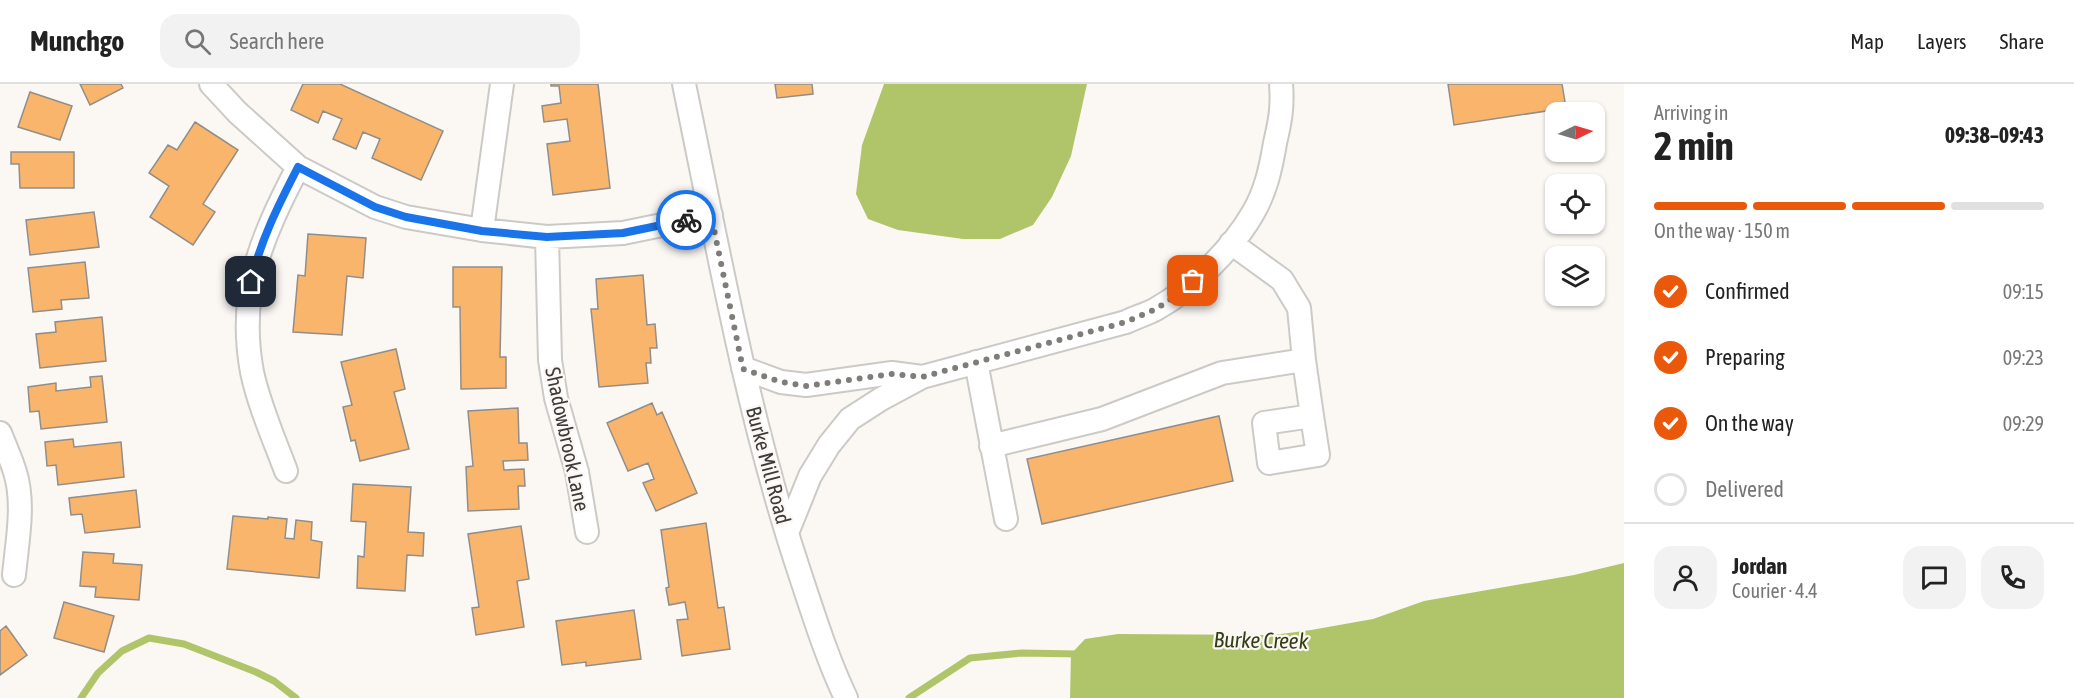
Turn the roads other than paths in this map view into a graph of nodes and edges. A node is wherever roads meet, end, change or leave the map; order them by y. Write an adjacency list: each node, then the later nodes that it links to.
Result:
1 (211, 84): 5 (street)
2 (502, 84): 7 (street)
3 (684, 84): 6 (street, Burke Mill Road)
4 (1281, 84): 9 (street)
5 (298, 167): 7 (street); 17 (street)
6 (711, 215): 8 (street); 12 (street, Burke Mill Road)
7 (482, 231): 8 (street)
8 (547, 237): 19 (street, Shadowbrook Lane)
9 (1230, 243): 10 (street); 11 (street)
10 (1304, 360): 14 (street); 16 (street)
11 (976, 362): 13 (street); 16 (street)
12 (743, 369): 13 (street); 20 (street, Burke Mill Road)
13 (922, 377): 20 (street)
14 (1312, 416)
15 (0, 433): 21 (street)
16 (991, 446): 18 (street)
17 (285, 471)
18 (1006, 519)
19 (587, 532)
20 (787, 533): 22 (street, Burke Mill Road)
21 (14, 575)
22 (846, 698)

